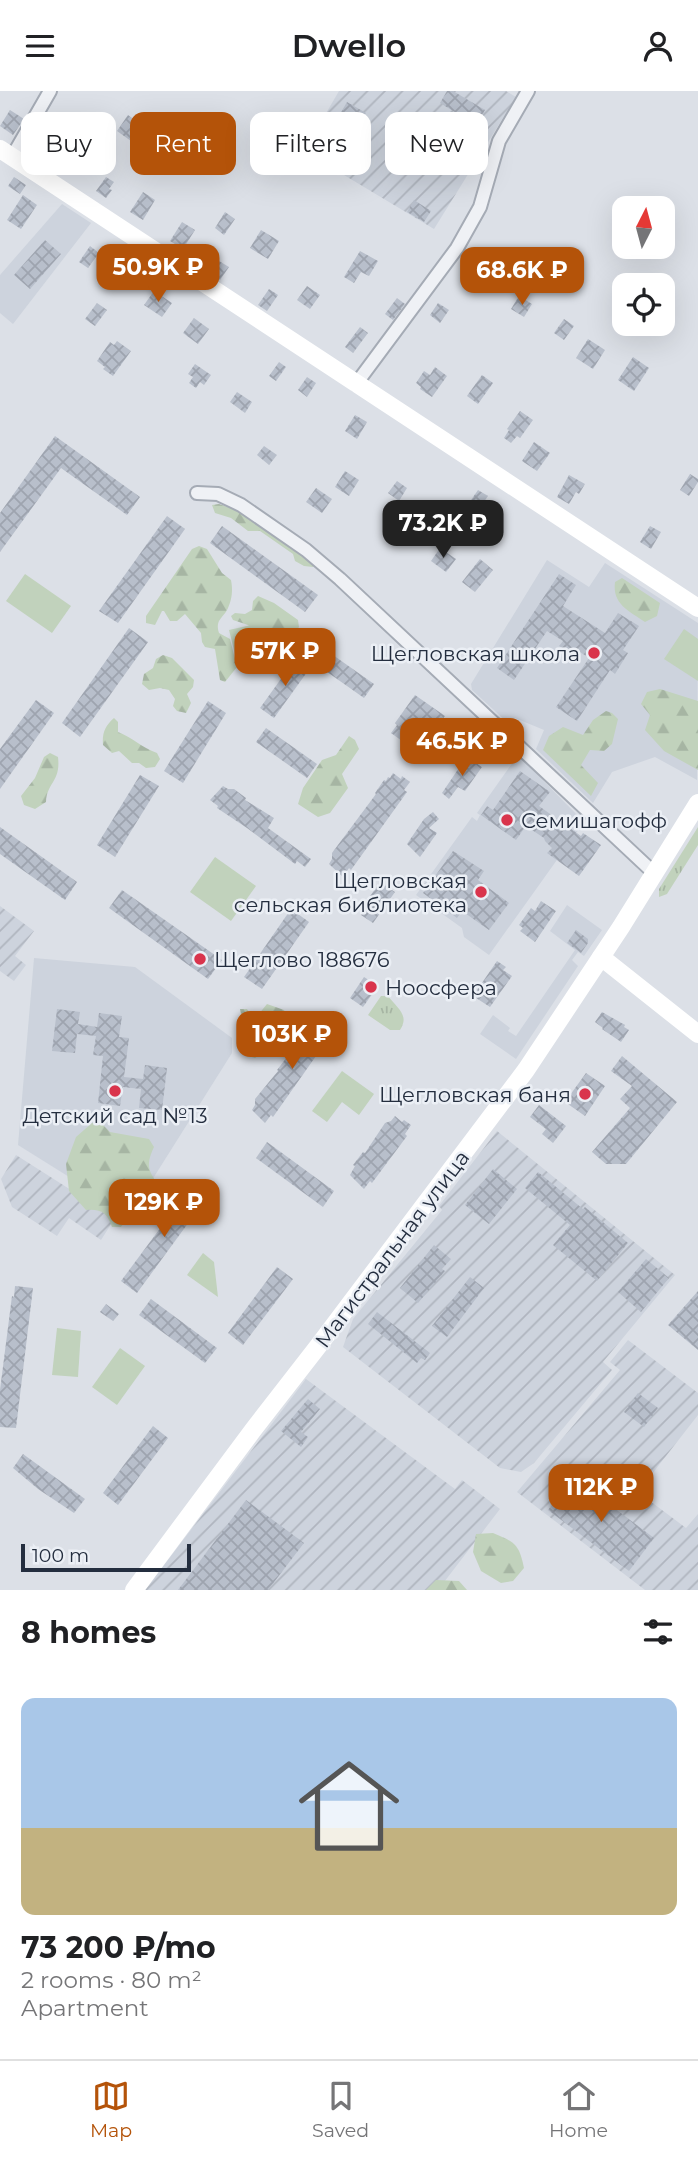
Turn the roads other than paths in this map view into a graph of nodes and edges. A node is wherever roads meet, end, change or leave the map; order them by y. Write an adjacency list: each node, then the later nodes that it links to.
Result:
1 (50, 91): 3 (street)
2 (528, 91): 4 (street)
3 (6, 153): 4 (main road)
4 (356, 384): 6 (main road)
5 (197, 493): 8 (street)
6 (698, 608)
7 (698, 803): 8 (main road, Магистральная улица)
8 (654, 873): 9 (main road, Магистральная улица)
9 (601, 957): 10 (main road); 11 (main road, Магистральная улица)
10 (698, 1034)
11 (134, 1590)

